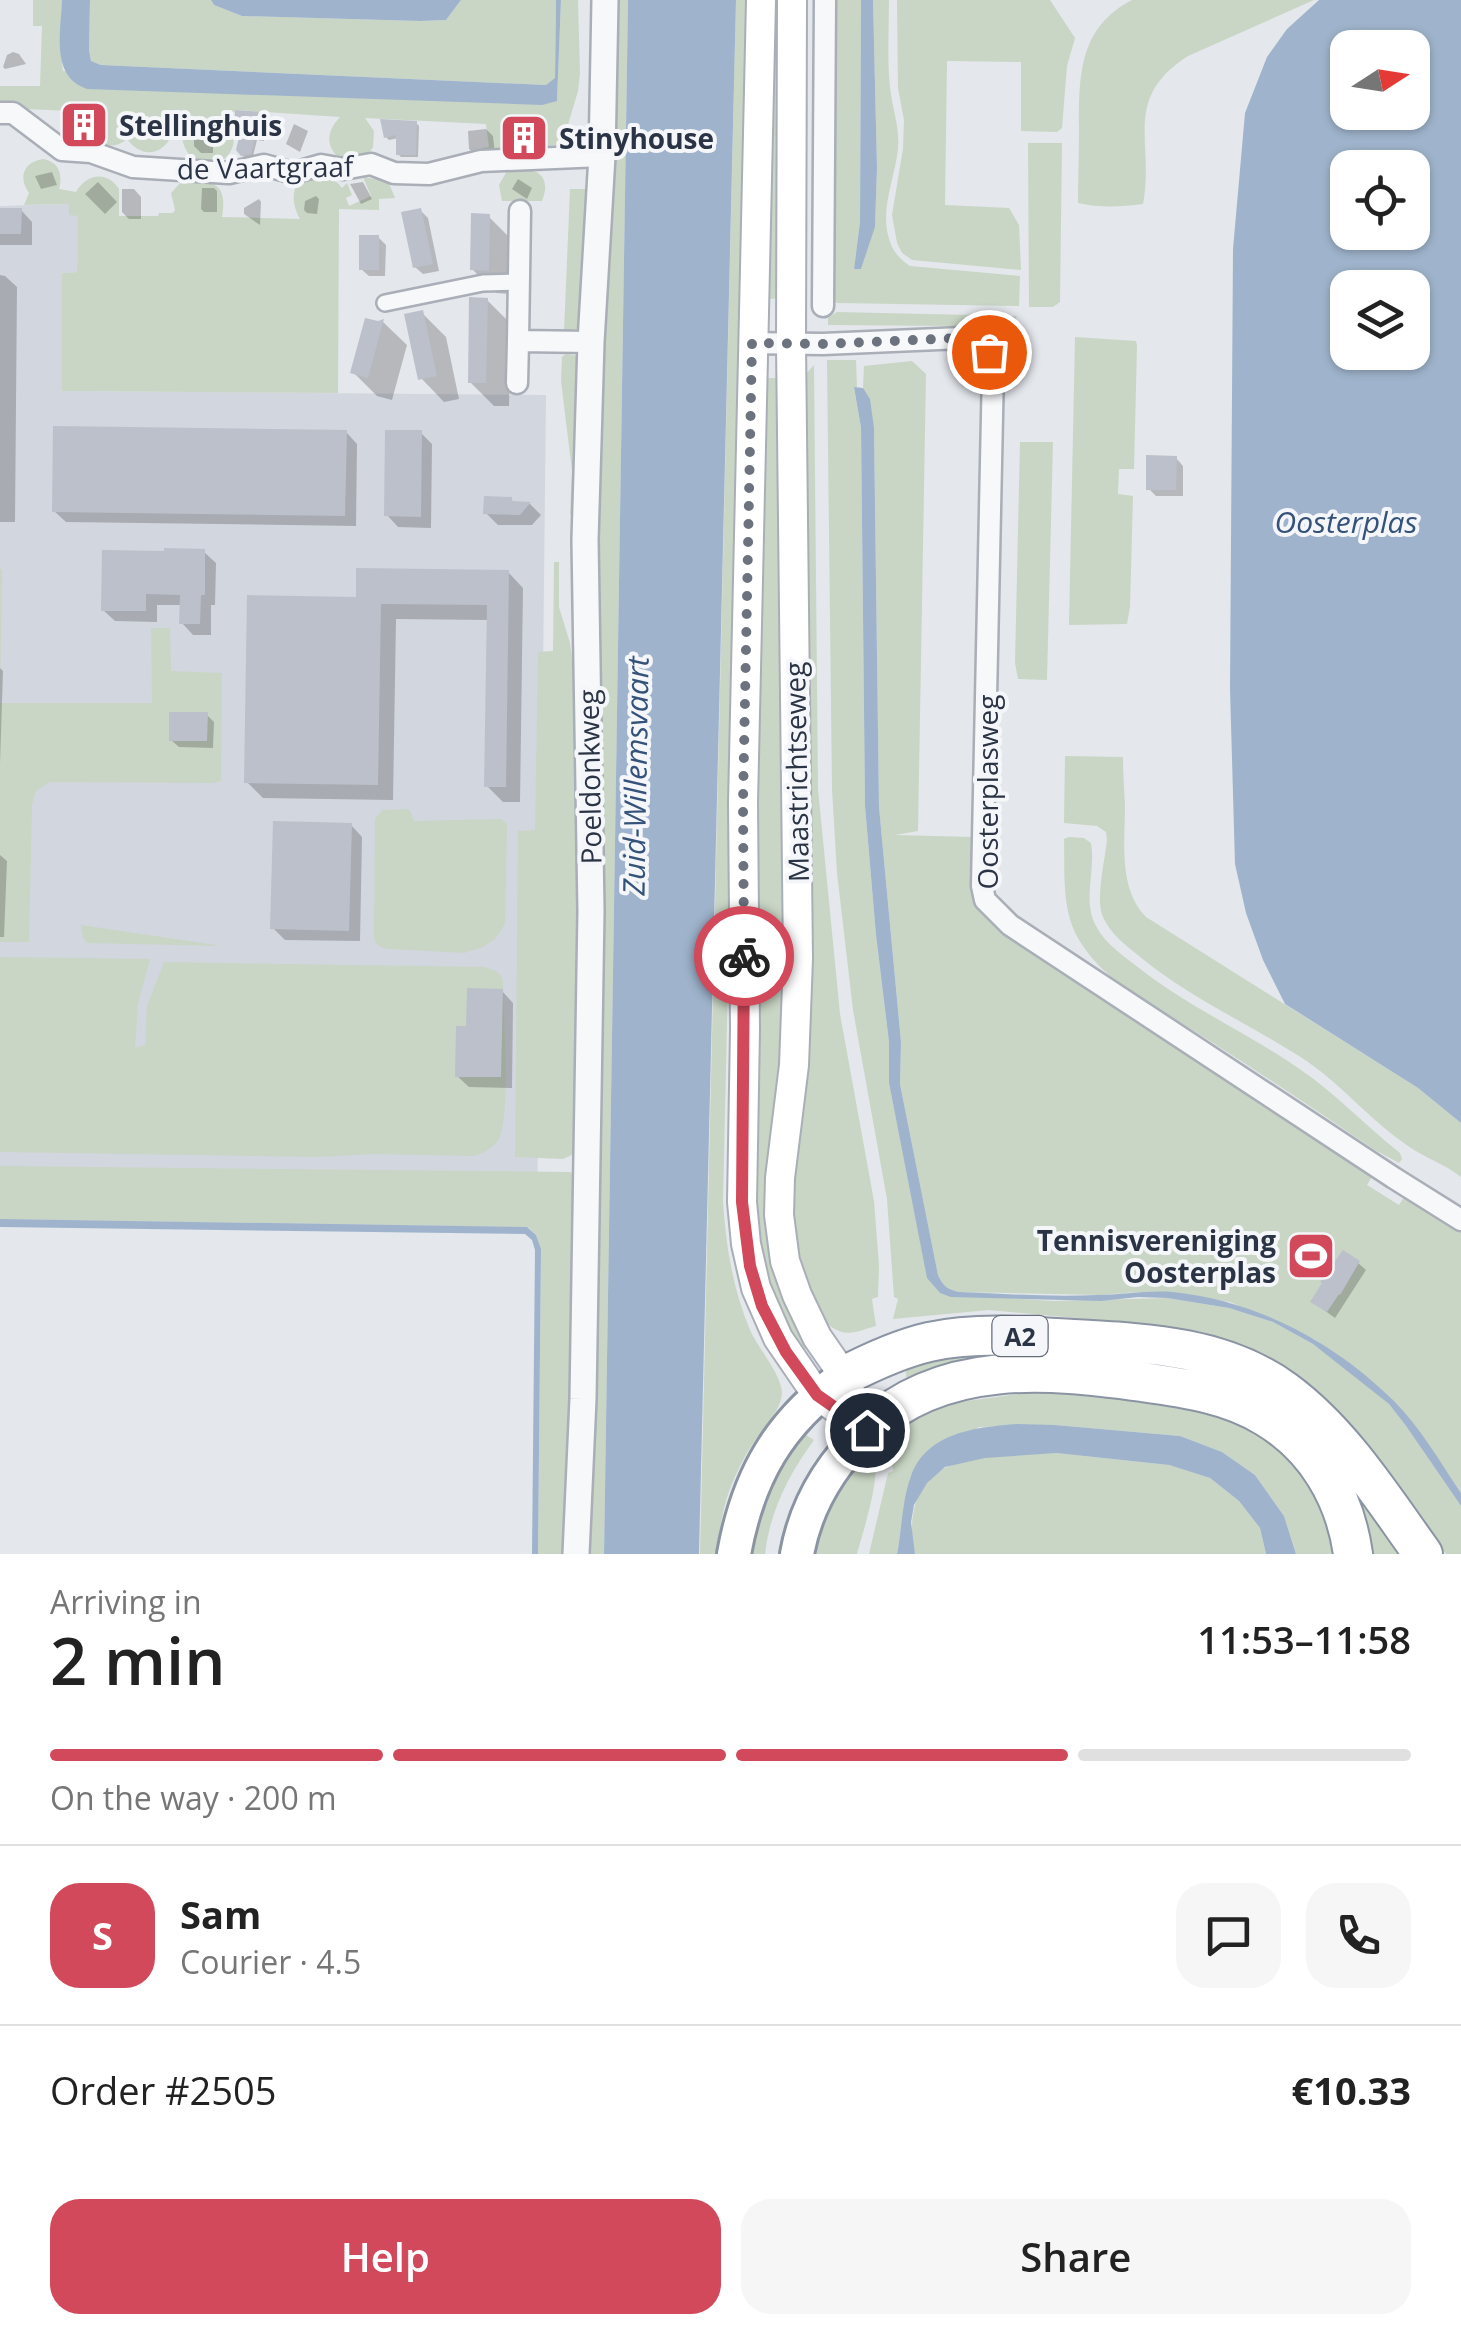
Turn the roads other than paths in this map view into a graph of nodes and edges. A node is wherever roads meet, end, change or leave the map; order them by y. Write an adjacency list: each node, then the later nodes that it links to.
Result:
1 (605, 0): 6 (street, Poeldonkweg)
2 (761, 0): 13 (main road, Maastrichtseweg)
3 (792, 0): 14 (main road, Maastrichtseweg)
4 (824, 0): 10 (street)
5 (0, 113): 6 (street, de Vaartgraaf)
6 (602, 156): 12 (street, Poeldonkweg)
7 (520, 212): 8 (street)
8 (519, 282): 9 (street); 11 (street)
9 (385, 303)
10 (823, 306)
11 (518, 341): 12 (street); 15 (street)
12 (591, 342): 19 (street, Poeldonkweg)
13 (752, 343): 14 (street, Oosterplasweg); 17 (main road, Maastrichtseweg)
14 (790, 344): 16 (street, Oosterplasweg); 17 (main road, Maastrichtseweg)
15 (518, 383)
16 (1461, 1220)
17 (830, 1386): 18 (main road, Maastrichtseweg); 20 (highway); 23 (highway, A2)
18 (867, 1430): 21 (highway); 22 (highway, A2)
19 (576, 1554)
20 (734, 1554)
21 (797, 1554)
22 (1353, 1554)
23 (1423, 1554)

